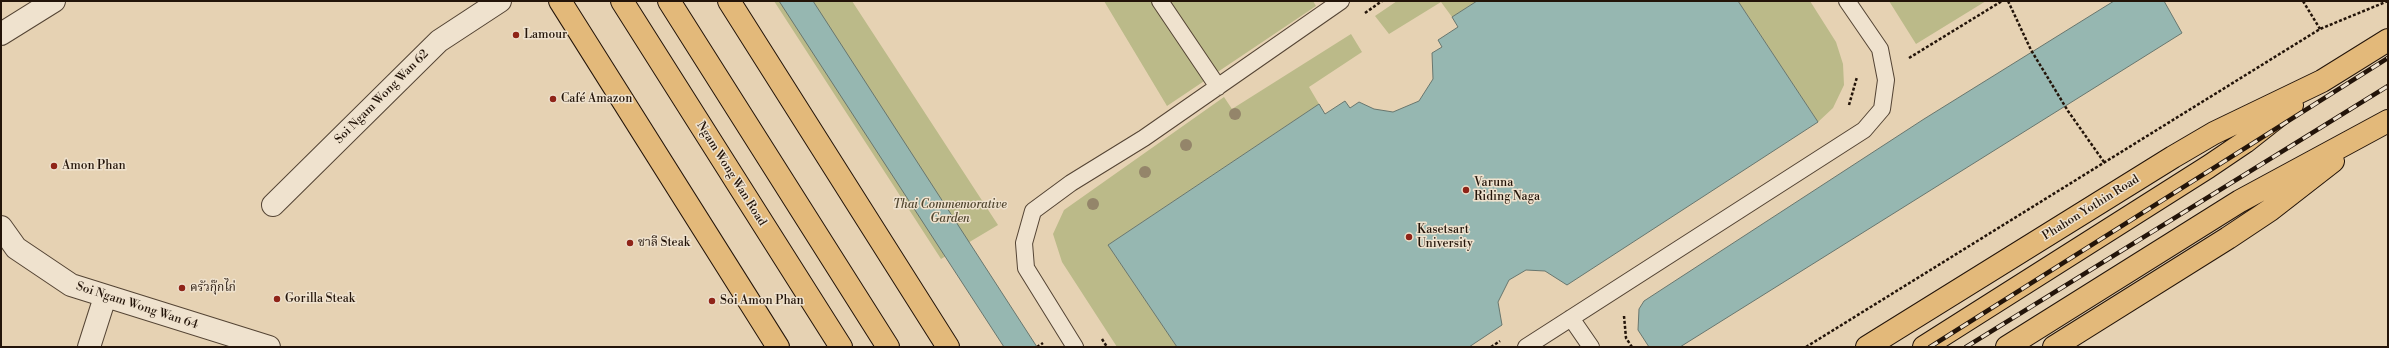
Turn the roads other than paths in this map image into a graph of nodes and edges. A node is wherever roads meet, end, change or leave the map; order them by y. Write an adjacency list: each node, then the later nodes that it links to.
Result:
1 (54, 1): 10 (street)
2 (500, 1): 16 (street, Soi Ngam Wong Wan 62)
3 (560, 1): 24 (main road)
4 (622, 1): 25 (main road, Ngam Wong Wan Road)
5 (669, 1): 26 (main road)
6 (729, 1): 27 (main road)
7 (1160, 1): 13 (lane)
8 (1341, 1): 13 (lane)
9 (1847, 1): 19 (lane)
10 (1, 34)
11 (2388, 40): 12 (main road, Phahon Yothin Road)
12 (2322, 81): 30 (main road, Phahon Yothin Road); 31 (main road, Phahon Yothin Road)
13 (1218, 87): 28 (lane)
14 (2388, 121): 15 (main road)
15 (2361, 137): 20 (main road); 32 (main road)
16 (273, 205)
17 (1, 226): 18 (street, Soi Ngam Wong Wan 64)
18 (105, 296): 22 (street); 23 (street, Soi Ngam Wong Wan 64)
19 (1571, 318): 21 (lane); 29 (lane)
20 (2068, 343)
21 (1530, 346)
22 (89, 347)
23 (269, 347)
24 (778, 347)
25 (841, 347)
26 (888, 347)
27 (948, 347)
28 (1075, 347)
29 (1591, 347)
30 (1867, 347)
31 (1924, 347)
32 (2007, 347)

